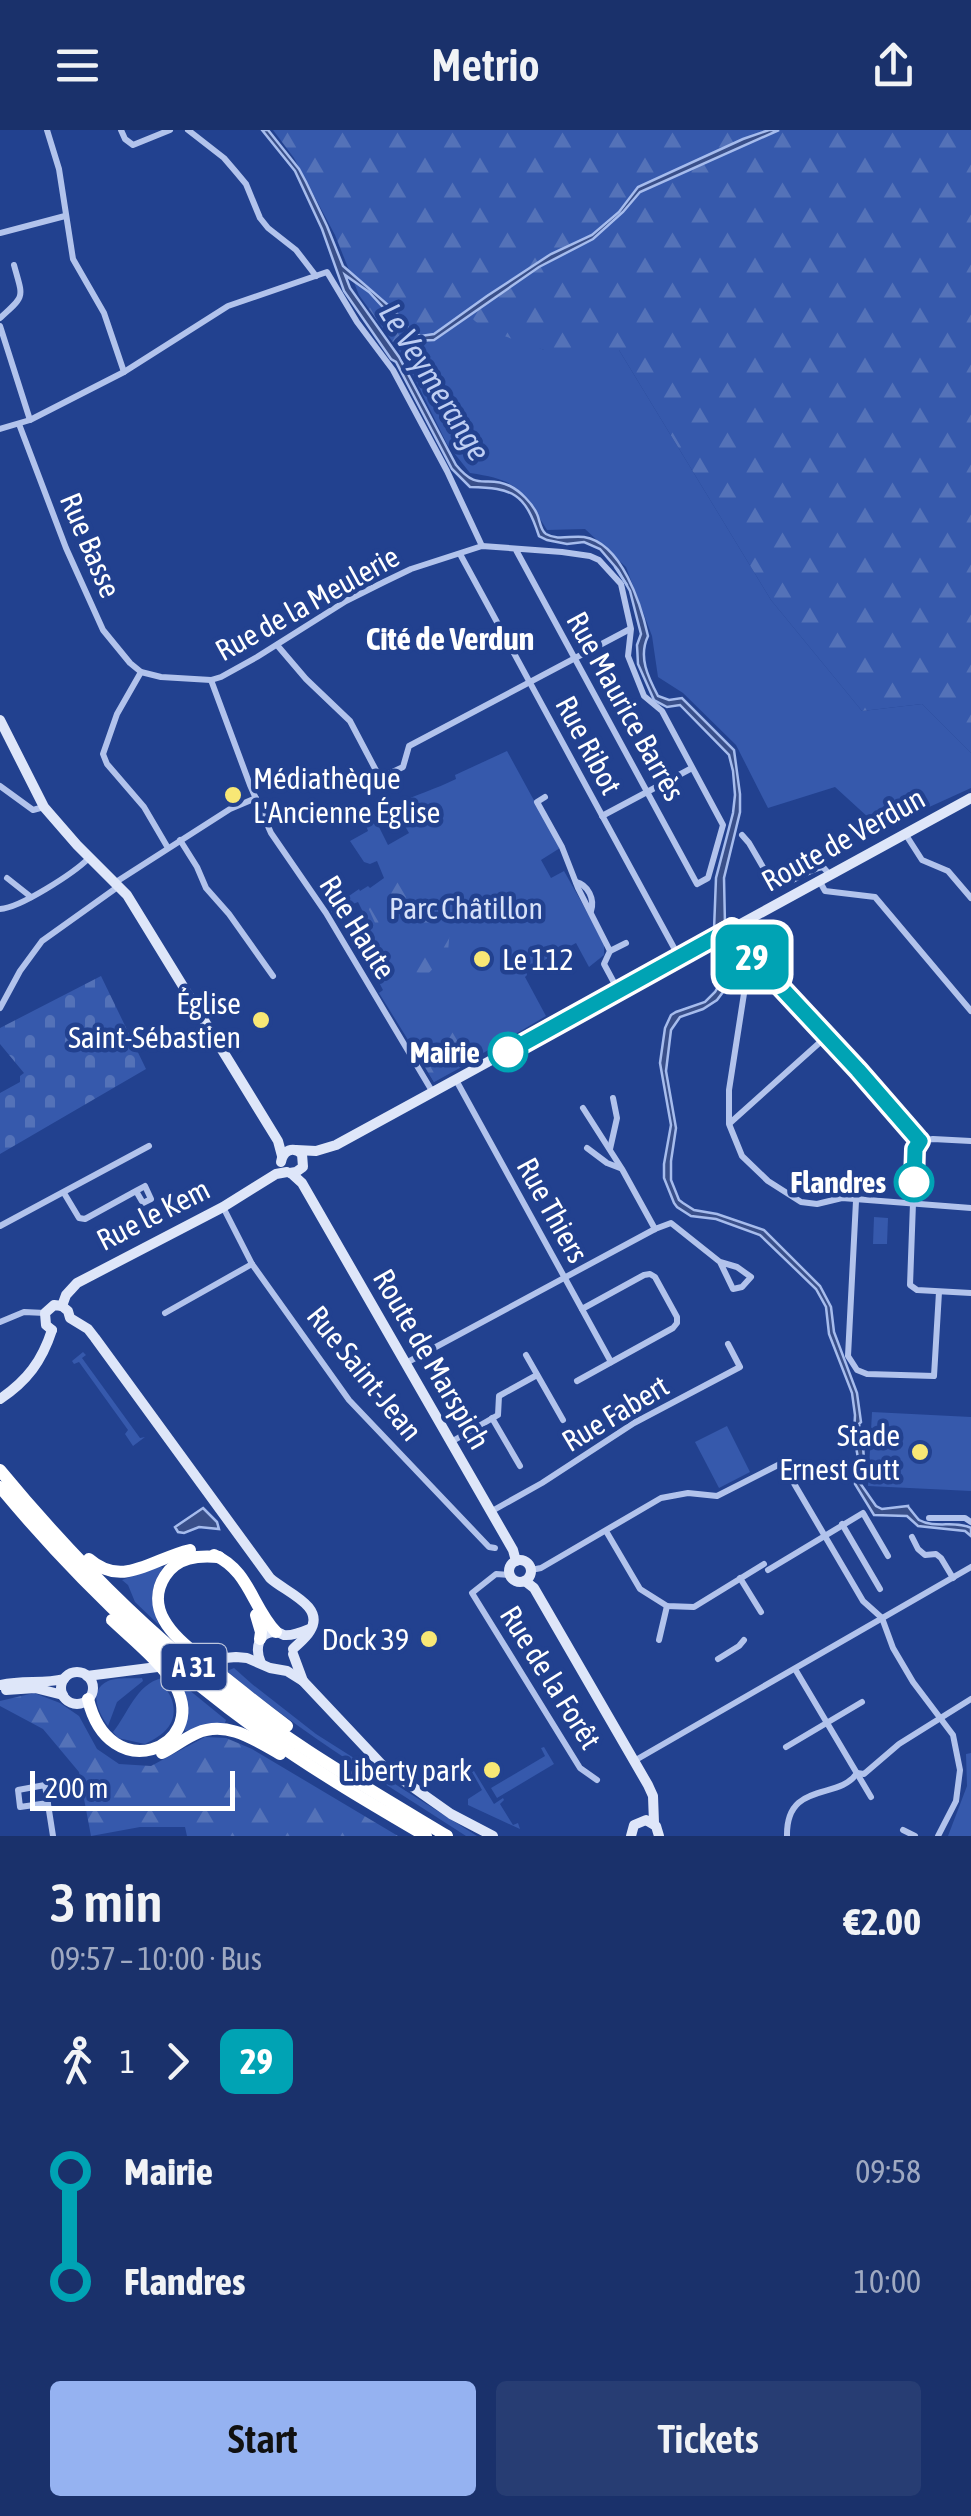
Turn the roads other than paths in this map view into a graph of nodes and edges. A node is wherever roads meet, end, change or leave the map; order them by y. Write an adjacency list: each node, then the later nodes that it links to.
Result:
1 (48, 130): 5 (street)
2 (121, 130): 3 (street)
3 (170, 130)
4 (188, 130): 8 (street)
5 (65, 216): 6 (street); 11 (street)
6 (0, 233)
7 (14, 265): 9 (street)
8 (316, 276): 11 (street); 15 (street)
9 (0, 318)
10 (0, 326): 12 (street)
11 (124, 372): 12 (street)
12 (30, 420): 13 (street)
13 (19, 424): 14 (street); 21 (street, Rue Basse)
14 (0, 430)
15 (482, 546): 16 (street); 17 (street, Rue de la Meulerie)
16 (516, 550): 18 (street); 20 (street, Rue Maurice Barrès)
17 (460, 554): 19 (street, Rue de la Meulerie); 23 (street, Rue Ribot)
18 (630, 629): 20 (street); 25 (street)
19 (276, 645): 22 (street, Rue de la Meulerie); 27 (street)
20 (574, 658): 23 (street); 29 (street, Rue Maurice Barrès)
21 (141, 672): 22 (street); 38 (street)
22 (211, 680): 31 (street, Rue Haute)
23 (530, 682): 27 (street); 34 (street, Rue Ribot)
24 (0, 720): 33 (main road)
25 (692, 768): 29 (street); 29 (street, Rue Maurice Barrès)
26 (339, 775): 27 (street)
27 (380, 778)
28 (0, 786): 33 (street)
29 (648, 792): 34 (street)
30 (544, 797): 48 (street)
31 (256, 798): 37 (street); 59 (street, Rue Haute)
32 (971, 798): 36 (main road, Route de Verdun)
33 (44, 807): 39 (main road)
34 (602, 816): 50 (street, Rue Ribot)
35 (742, 834): 41 (street)
36 (905, 834): 41 (main road, Route de Verdun); 44 (street)
37 (180, 840): 38 (street); 51 (street)
38 (168, 848): 42 (street)
39 (90, 857): 42 (main road); 43 (street)
40 (6, 878): 43 (street)
41 (824, 878): 46 (main road, Route de Verdun); 54 (street)
42 (118, 884): 53 (street); 56 (main road)
43 (31, 897): 45 (street)
44 (971, 898)
45 (0, 909)
46 (732, 928): 49 (street); 50 (main road, Route de Verdun)
47 (626, 942): 48 (street)
48 (610, 951): 52 (street)
49 (750, 954): 57 (street); 62 (street)
50 (679, 957): 52 (main road, Route de Verdun)
51 (273, 976)
52 (618, 990): 58 (main road, Route de Verdun)
53 (0, 1008)
54 (971, 1011)
55 (222, 1023): 56 (street)
56 (209, 1030): 68 (main road)
57 (827, 1036): 62 (street); 63 (street)
58 (456, 1080): 59 (main road, Route de Verdun); 80 (street, Rue Thiers)
59 (433, 1093): 68 (main road, Route de Verdun)
60 (613, 1098): 67 (street)
61 (583, 1108): 67 (street)
62 (729, 1124): 72 (street)
63 (920, 1141): 64 (street); 73 (street)
64 (971, 1141)
65 (149, 1146): 71 (street)
66 (587, 1148): 69 (street)
67 (610, 1151): 69 (street)
68 (290, 1163): 74 (main road, Rue le Kem); 93 (main road, Route de Marspich)
69 (622, 1168): 77 (street)
70 (136, 1191): 71 (street)
71 (64, 1193): 76 (street)
72 (856, 1200): 73 (street); 81 (street)
73 (914, 1204): 75 (street); 81 (street)
74 (223, 1207): 79 (street, Rue Saint-Jean); 83 (main road, Rue le Kem)
75 (971, 1208)
76 (0, 1226)
77 (655, 1228): 78 (street); 80 (street)
78 (720, 1262): 78 (street)
79 (252, 1264): 86 (street); 111 (street, Rue Saint-Jean)
80 (565, 1278): 84 (street, Rue Thiers); 93 (street)
81 (939, 1292): 82 (street)
82 (971, 1293)
83 (62, 1306): 85 (main road); 88 (main road)
84 (582, 1309): 92 (street, Rue Thiers); 92 (street)
85 (44, 1313): 87 (street); 89 (main road)
86 (165, 1313)
87 (0, 1322)
88 (73, 1323): 89 (main road); 127 (main road)
89 (52, 1330): 96 (main road)
90 (728, 1344): 103 (street, Rue Fabert)
91 (526, 1354): 94 (street)
92 (611, 1362): 95 (street)
93 (406, 1363): 99 (main road, Route de Marspich)
94 (537, 1375): 97 (street); 98 (street)
95 (577, 1381)
96 (0, 1399)
97 (492, 1418): 99 (street); 100 (street)
98 (563, 1420)
99 (451, 1442): 103 (main road, Route de Marspich)
100 (520, 1466)
101 (0, 1470): 110 (highway, A 31)
102 (0, 1486): 112 (highway, A 31)
103 (491, 1512): 115 (main road, Route de Marspich)
104 (929, 1518): 105 (street)
105 (971, 1522)
106 (842, 1524): 108 (street); 113 (street); 123 (street)
107 (606, 1531): 108 (street); 116 (street); 124 (street)
108 (825, 1534): 119 (street); 126 (street)
109 (912, 1537): 120 (street)
110 (58, 1538): 114 (highway); 151 (highway, A 31)
111 (495, 1548)
112 (58, 1554): 141 (highway); 149 (highway, A 31)
113 (888, 1556)
114 (219, 1557): 122 (highway); 151 (highway)
115 (516, 1561): 116 (main road); 118 (main road)
116 (532, 1570): 121 (main road)
117 (970, 1571): 120 (street)
118 (510, 1575): 121 (main road); 152 (street, Rue de la Forêt)
119 (740, 1578): 124 (street); 125 (street)
120 (953, 1578): 126 (street)
121 (525, 1582): 148 (main road)
122 (247, 1584): 128 (highway); 131 (highway)
123 (880, 1589)
124 (667, 1606): 129 (street)
125 (761, 1612)
126 (882, 1618): 137 (street); 145 (street)
127 (312, 1628): 128 (main road); 132 (main road)
128 (280, 1634): 131 (main road); 132 (main road)
129 (659, 1640)
130 (744, 1640): 134 (street)
131 (259, 1641): 133 (main road); 135 (main road)
132 (293, 1652): 136 (main road); 139 (main road)
133 (236, 1656): 135 (main road); 141 (main road)
134 (718, 1659)
135 (262, 1664): 136 (main road)
136 (278, 1669): 139 (main road)
137 (794, 1669): 146 (street); 148 (street)
138 (64, 1679): 140 (main road); 141 (main road); 142 (main road)
139 (302, 1681): 160 (main road)
140 (0, 1688): 142 (main road)
141 (86, 1691): 142 (main road); 149 (highway)
142 (64, 1695)
143 (971, 1699): 145 (street)
144 (862, 1702): 146 (street)
145 (940, 1717): 150 (street); 164 (street)
146 (827, 1723): 147 (street); 150 (street)
147 (786, 1747)
148 (634, 1762): 155 (main road)
149 (317, 1770): 158 (highway, A 31)
150 (856, 1773): 153 (street); 162 (street)
151 (346, 1776): 159 (highway, A 31)
152 (597, 1780)
153 (870, 1797)
154 (48, 1803): 154 (street); 157 (street)
155 (656, 1827): 161 (main road)
156 (903, 1830): 163 (street)
157 (53, 1836)
158 (426, 1836)
159 (447, 1836)
160 (492, 1836)
161 (631, 1836)
162 (787, 1836)
163 (915, 1836)
164 (938, 1836)

